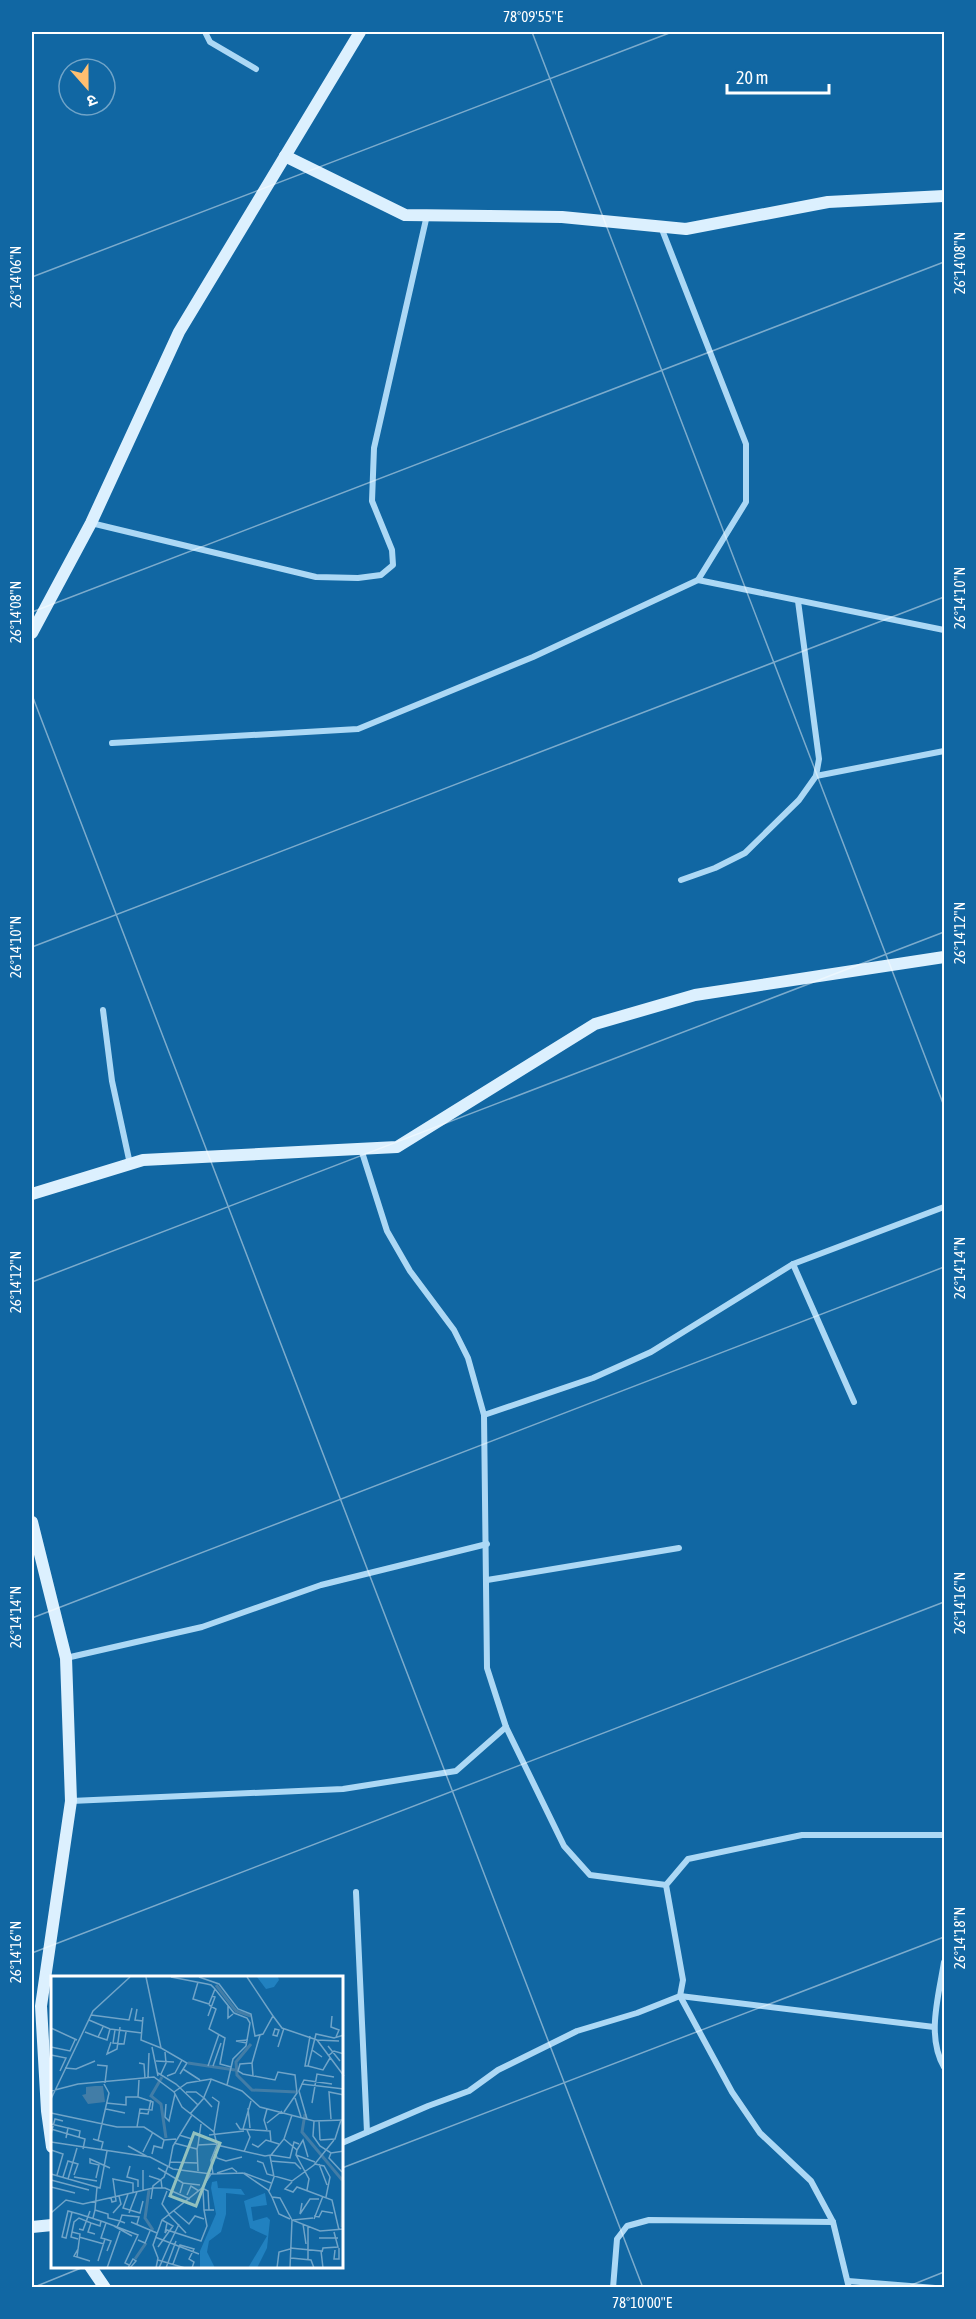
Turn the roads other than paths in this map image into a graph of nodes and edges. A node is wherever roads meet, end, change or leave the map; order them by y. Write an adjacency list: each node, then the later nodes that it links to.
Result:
1 (205, 32): 3 (street)
2 (360, 32): 4 (street)
3 (256, 69)
4 (285, 156): 6 (street); 8 (street)
5 (945, 196): 7 (street)
6 (427, 216): 7 (street); 8 (street)
7 (661, 226): 9 (street)
8 (91, 523): 12 (street)
9 (698, 580): 10 (street); 13 (street)
10 (798, 601): 11 (street); 15 (street)
11 (945, 630)
12 (32, 633)
13 (112, 743)
14 (945, 751): 15 (street)
15 (816, 776): 16 (street)
16 (681, 880)
17 (945, 957): 19 (street)
18 (103, 1010): 20 (street)
19 (361, 1149): 20 (street); 25 (street)
20 (130, 1164): 21 (street)
21 (32, 1194)
22 (945, 1207): 23 (street)
23 (793, 1264): 24 (street); 25 (street)
24 (854, 1402)
25 (484, 1415): 27 (street)
26 (32, 1522): 30 (street)
27 (487, 1544): 29 (street); 30 (street)
28 (680, 1548): 29 (street)
29 (487, 1580): 31 (street)
30 (66, 1658): 32 (street)
31 (506, 1727): 32 (street); 34 (street)
32 (71, 1801): 38 (street)
33 (945, 1835): 34 (street)
34 (666, 1885): 37 (street)
35 (356, 1892): 41 (street)
36 (945, 1962): 39 (street)
37 (680, 1996): 39 (street); 41 (street); 44 (street)
38 (36, 2006): 42 (street)
39 (934, 2027): 40 (street)
40 (945, 2067)
41 (368, 2132): 43 (street)
42 (51, 2140)
43 (344, 2142)
44 (833, 2222): 48 (street); 50 (street)
45 (51, 2225): 46 (street)
46 (32, 2228)
47 (91, 2268): 49 (street)
48 (848, 2284): 51 (street)
49 (105, 2288)
50 (613, 2288)
51 (935, 2288)

